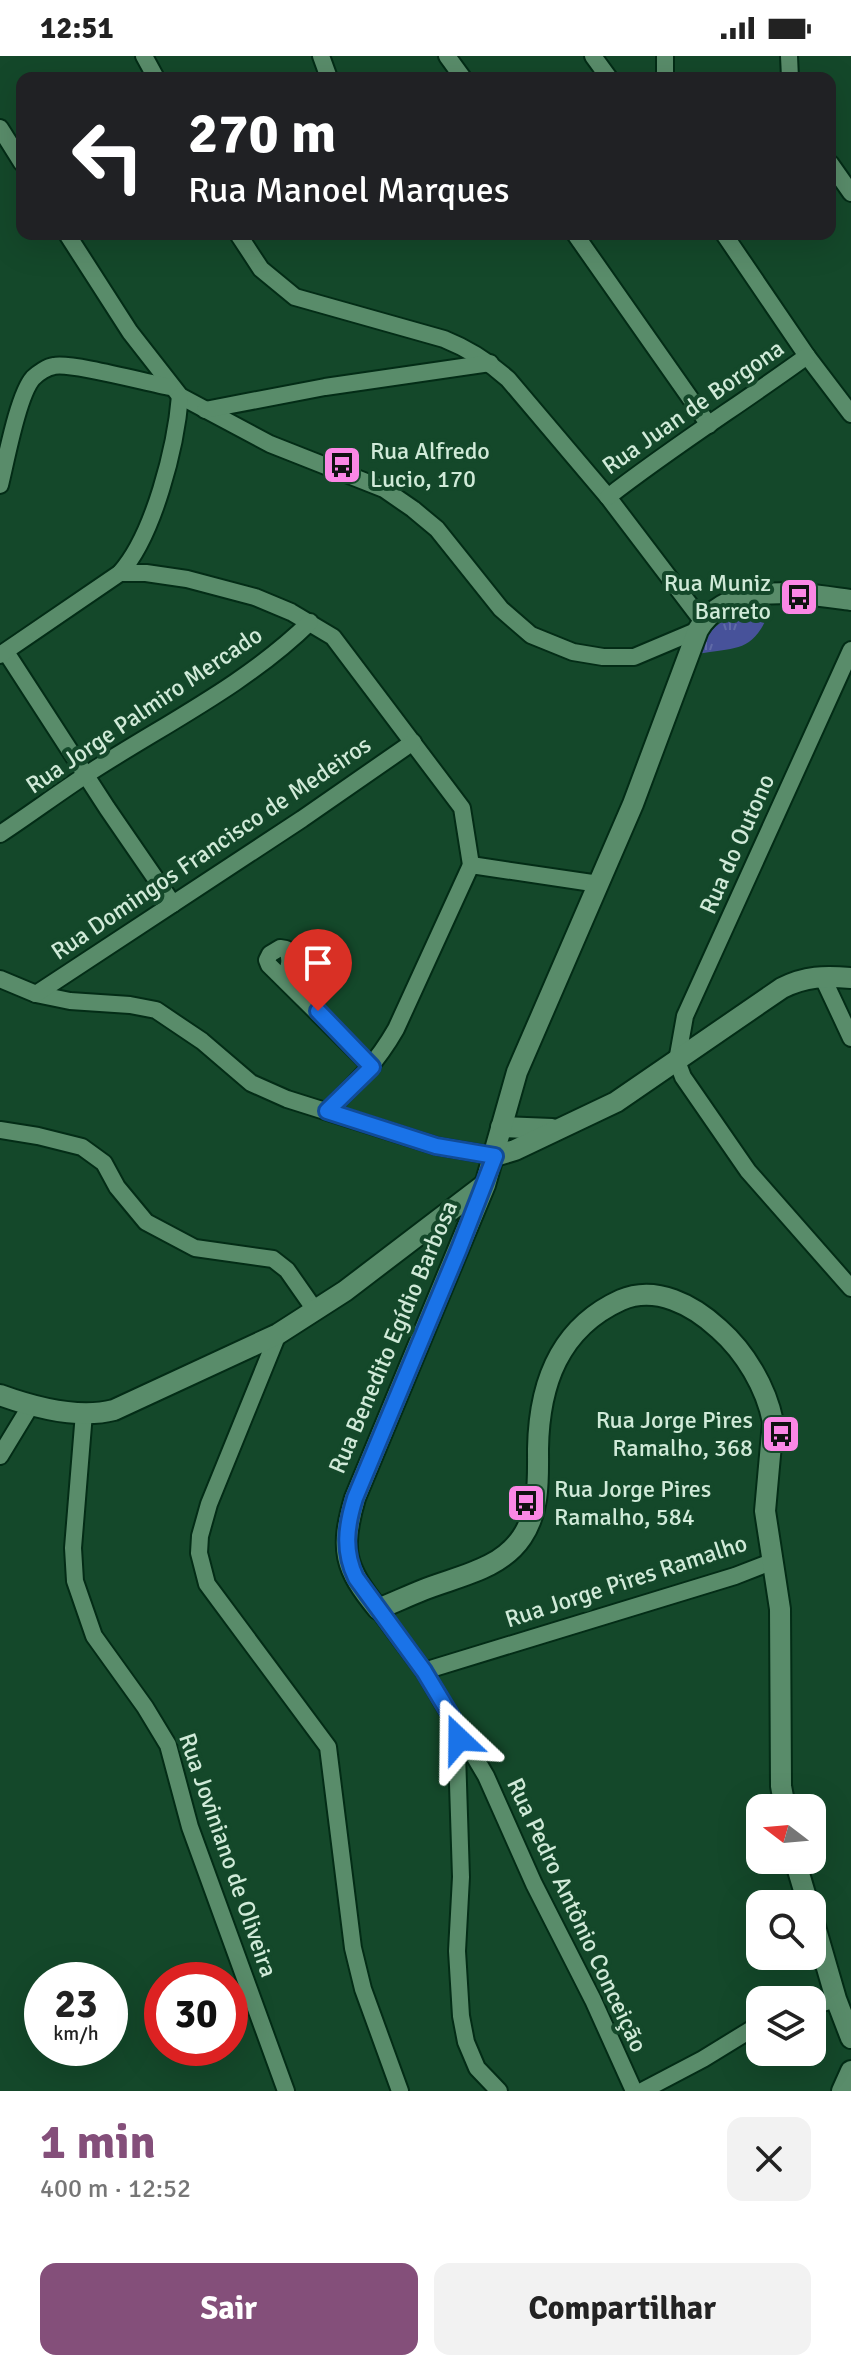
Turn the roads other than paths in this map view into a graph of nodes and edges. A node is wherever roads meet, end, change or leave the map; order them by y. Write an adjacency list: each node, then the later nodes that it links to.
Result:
1 (0, 128): 2 (street)
2 (16, 153)
3 (836, 172): 4 (street)
4 (851, 193)
5 (71, 240): 11 (street)
6 (242, 240): 10 (street)
7 (579, 240): 14 (street)
8 (728, 240): 9 (street)
9 (807, 356): 13 (street); 14 (street, Rua Juan de Borgona)
10 (490, 363): 12 (street); 16 (street)
11 (175, 392): 12 (street); 15 (street); 17 (street)
12 (205, 410): 20 (street)
13 (851, 414)
14 (709, 425): 16 (street, Rua Juan de Borgona)
15 (0, 485)
16 (608, 497): 20 (street)
17 (120, 573): 19 (street); 22 (street)
18 (851, 600): 20 (street)
19 (310, 622): 23 (street); 24 (street, Rua Jorge Palmiro Mercado)
20 (700, 626): 27 (street)
21 (851, 650): 35 (street, Rua do Outono)
22 (3, 653): 24 (street)
23 (413, 742): 26 (street); 28 (street, Rua Domingos Francisco de Medeiros)
24 (86, 775): 25 (street, Rua Jorge Palmiro Mercado); 28 (street)
25 (0, 834)
26 (471, 865): 27 (street); 36 (street)
27 (599, 884): 38 (street)
28 (173, 904): 33 (street, Rua Domingos Francisco de Medeiros)
29 (822, 976): 31 (street); 34 (street); 35 (street)
30 (284, 978): 36 (street)
31 (851, 978)
32 (0, 979): 33 (street)
33 (36, 994): 37 (street)
34 (851, 1038)
35 (677, 1061): 39 (street); 43 (street)
36 (372, 1067): 37 (street)
37 (327, 1111): 41 (street)
38 (501, 1127): 39 (street); 41 (street)
39 (556, 1129): 41 (street)
40 (0, 1130): 44 (street)
41 (495, 1156): 42 (street)
42 (485, 1185): 44 (street); 51 (street, Rua Benedito Egídio Barbosa)
43 (851, 1288)
44 (315, 1310): 45 (street)
45 (278, 1334): 48 (street); 61 (street)
46 (0, 1395): 47 (street)
47 (31, 1405): 48 (street); 49 (street)
48 (84, 1413): 62 (street, Rua Joviniano de Oliveira)
49 (0, 1456)
50 (771, 1562): 51 (street, Rua Jorge Pires Ramalho); 52 (street, Rua Jorge Pires Ramalho); 54 (street)
51 (378, 1609): 52 (street, Rua Benedito Egídio Barbosa)
52 (424, 1671): 53 (street, Rua Benedito Egídio Barbosa)
53 (456, 1724): 63 (street); 64 (street, Rua Pedro Antônio Conceição)
54 (783, 1794)
55 (826, 1964): 56 (street)
56 (836, 1999): 57 (street); 59 (street)
57 (826, 2002)
58 (746, 2032): 65 (street)
59 (851, 2038)
60 (851, 2071): 66 (street)
61 (400, 2089)
62 (286, 2091)
63 (499, 2091)
64 (634, 2091)
65 (642, 2091)
66 (842, 2091)

